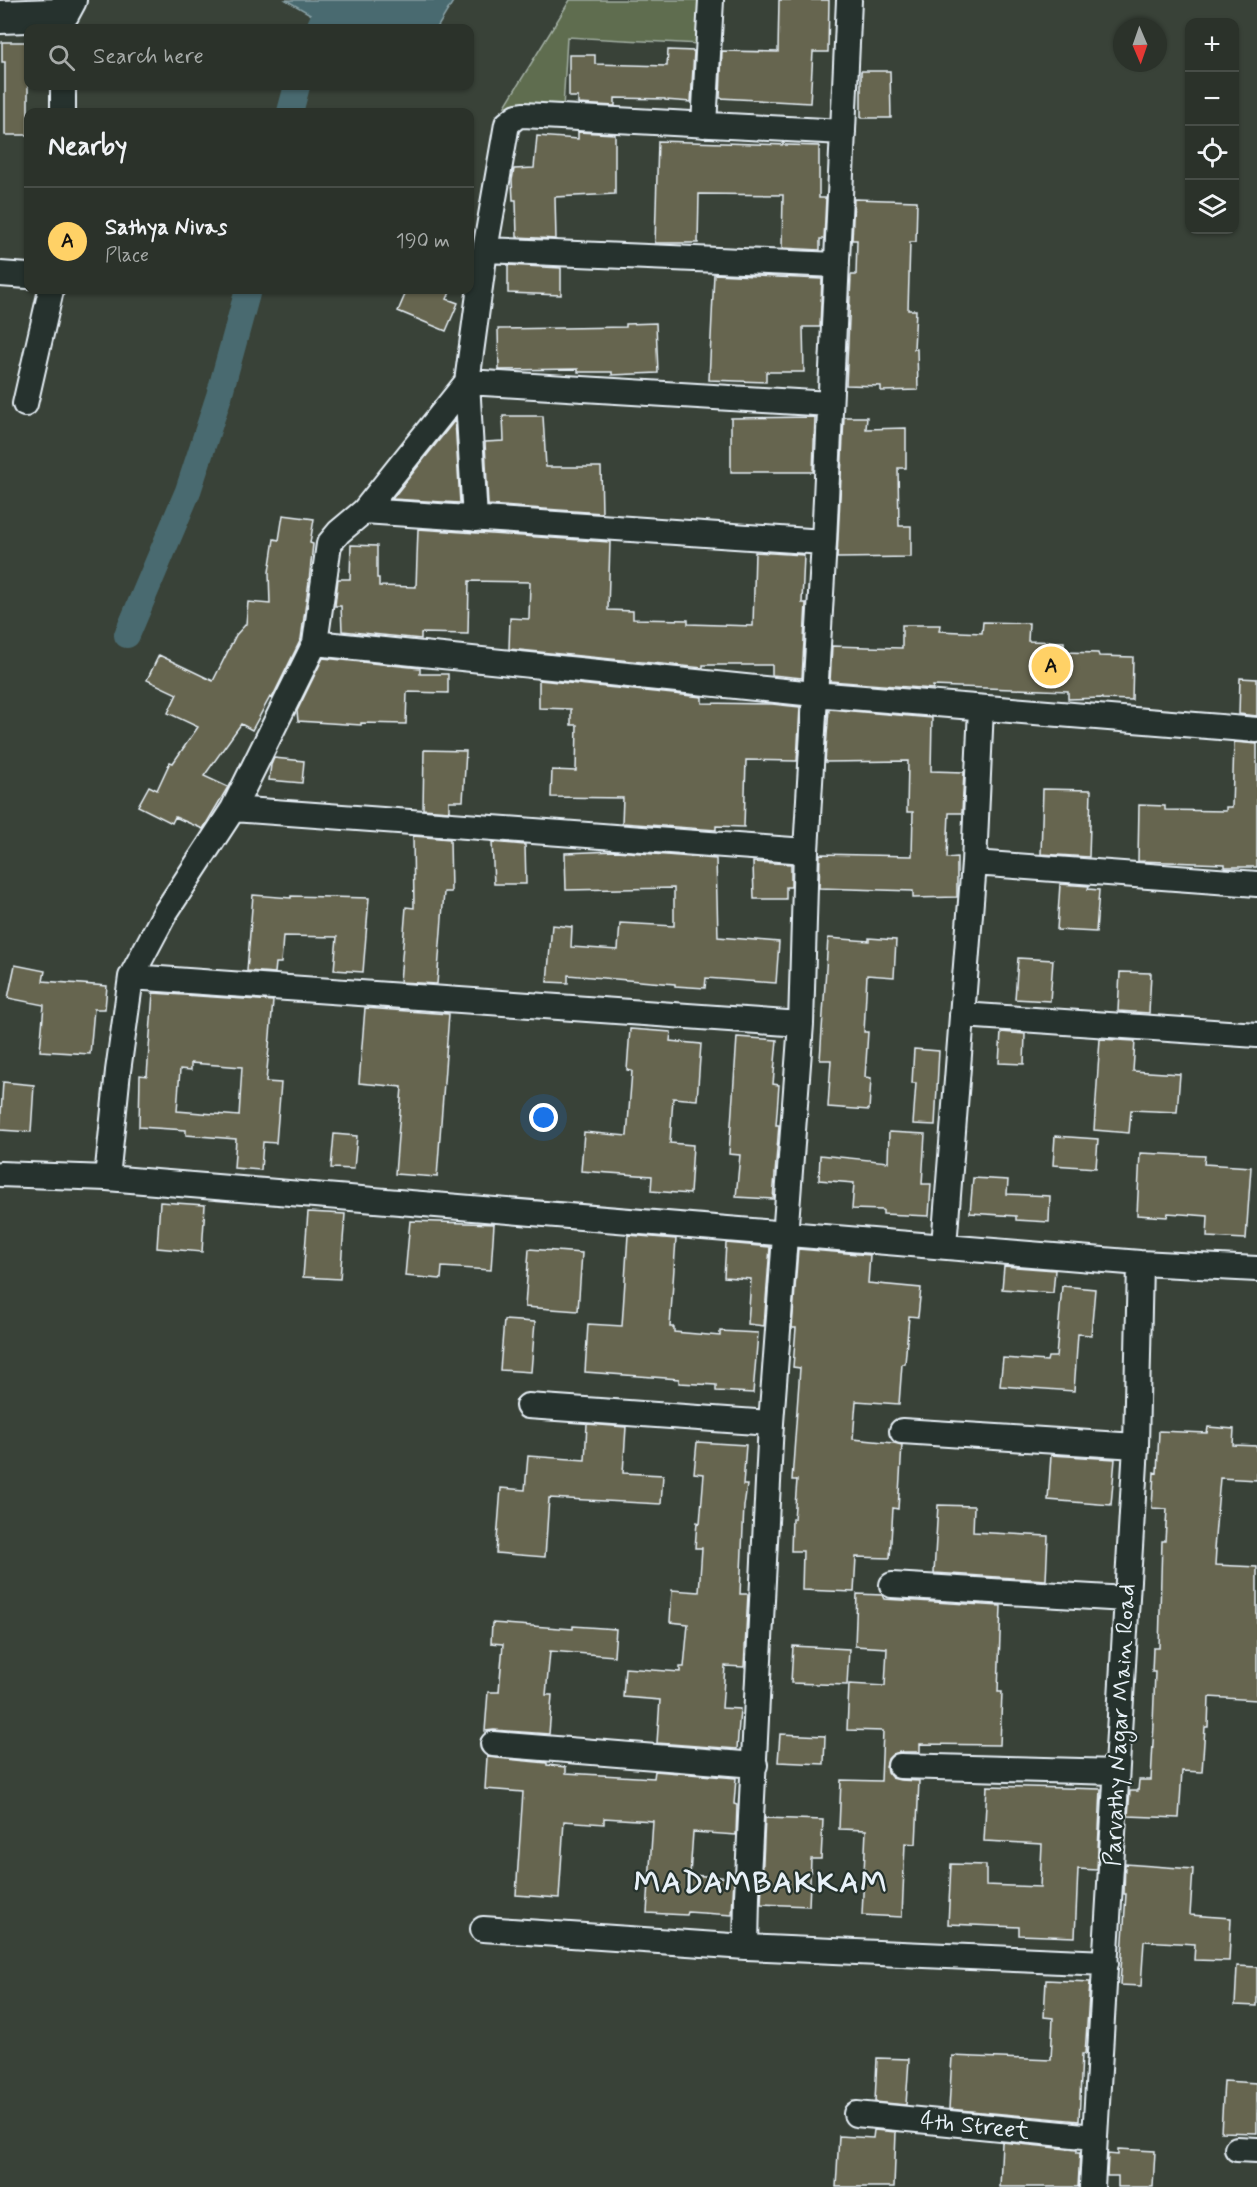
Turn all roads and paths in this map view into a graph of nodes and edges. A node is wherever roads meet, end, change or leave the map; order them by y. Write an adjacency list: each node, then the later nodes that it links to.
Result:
1 (711, 0): 7 (street)
2 (849, 0): 8 (street)
3 (65, 14): 4 (street)
4 (0, 17)
5 (63, 90): 6 (street)
6 (63, 108)
7 (704, 125): 8 (street); 9 (street)
8 (843, 132): 10 (street)
9 (485, 250): 10 (street); 14 (street)
10 (837, 265): 16 (street)
11 (0, 274): 12 (street)
12 (24, 276)
13 (50, 294): 15 (street)
14 (467, 382): 16 (street); 17 (street); 18 (street)
15 (25, 404)
16 (831, 405): 19 (street)
17 (364, 511): 18 (street); 20 (street)
18 (475, 519): 19 (street)
19 (824, 542): 21 (street)
20 (315, 643): 21 (street); 24 (street)
21 (814, 694): 22 (street); 25 (street)
22 (981, 708): 23 (street); 26 (street)
23 (1257, 730)
24 (233, 808): 25 (street); 28 (street)
25 (806, 851): 30 (street)
26 (974, 863): 27 (street); 29 (street)
27 (1257, 884)
28 (131, 977): 30 (street); 33 (street)
29 (962, 1015): 31 (street); 35 (street)
30 (801, 1024): 34 (street)
31 (1257, 1035)
32 (0, 1174): 33 (street)
33 (107, 1178): 34 (street)
34 (784, 1234): 35 (street); 39 (street)
35 (944, 1246): 36 (street)
36 (1140, 1263): 37 (street); 41 (street, Parvathy Nagar Main Road)
37 (1257, 1269)
38 (528, 1406): 39 (street)
39 (771, 1423): 45 (street)
40 (902, 1431): 41 (street)
41 (1136, 1446): 43 (street, Parvathy Nagar Main Road)
42 (892, 1585): 43 (street)
43 (1126, 1599): 47 (street, Parvathy Nagar Main Road)
44 (493, 1744): 45 (street)
45 (755, 1765): 49 (street)
46 (900, 1766): 47 (street)
47 (1116, 1772): 50 (street, Parvathy Nagar Main Road)
48 (483, 1929): 49 (street)
49 (746, 1947): 50 (street)
50 (1106, 1963): 52 (street, Parvathy Nagar Main Road)
51 (856, 2114): 52 (street, 4th Street)
52 (1094, 2137): 53 (street, Parvathy Nagar Main Road)
53 (1092, 2187)

